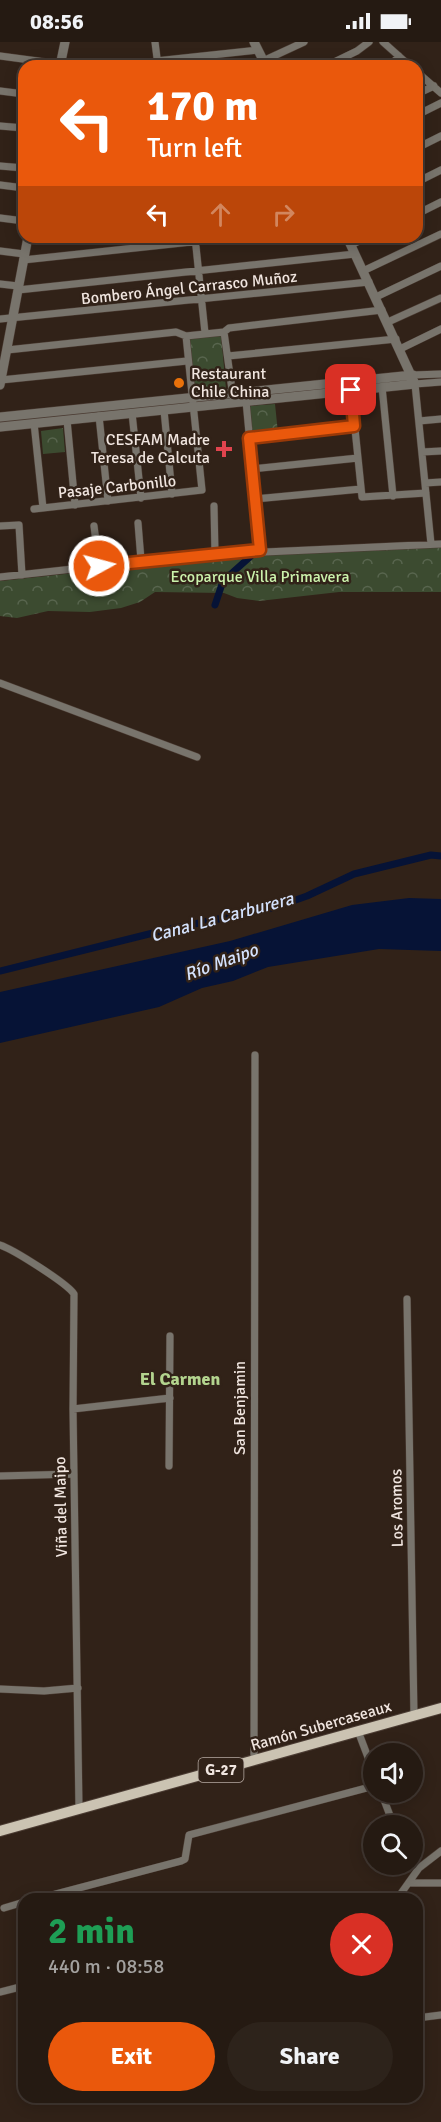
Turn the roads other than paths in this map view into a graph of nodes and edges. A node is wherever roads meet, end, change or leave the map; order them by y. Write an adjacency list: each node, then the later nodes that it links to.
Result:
1 (65, 42): 10 (street)
2 (155, 42): 11 (street)
3 (304, 42): 14 (street)
4 (369, 42): 15 (street)
5 (383, 42): 8 (street)
6 (256, 46): 12 (street); 13 (street)
7 (0, 56): 9 (street)
8 (399, 56): 16 (street); 17 (street)
9 (27, 60)
10 (61, 60)
11 (157, 60)
12 (174, 60)
13 (263, 60)
14 (272, 60)
15 (338, 60)
16 (395, 60)
17 (403, 60)
18 (423, 77): 19 (street)
19 (434, 86): 21 (street); 23 (street)
20 (0, 91): 22 (street)
21 (423, 91)
22 (18, 93)
23 (441, 93)
24 (441, 103): 25 (street)
25 (423, 112)
26 (0, 126): 27 (street)
27 (18, 128)
28 (441, 136): 29 (street)
29 (423, 145)
30 (0, 166): 31 (street)
31 (18, 168)
32 (441, 170): 33 (street)
33 (423, 179)
34 (0, 185): 35 (street)
35 (18, 187)
36 (441, 202): 37 (street)
37 (423, 211)
38 (0, 218): 39 (street)
39 (18, 220)
40 (441, 235): 49 (street)
41 (27, 243): 46 (street)
42 (157, 243): 46 (street)
43 (195, 243): 48 (street)
44 (351, 245): 48 (street); 49 (street)
45 (0, 251): 46 (street)
46 (24, 257): 52 (street)
47 (441, 266): 53 (street)
48 (198, 271): 52 (street); 55 (street)
49 (363, 271): 50 (street)
50 (369, 282): 53 (street); 55 (street, Bombero Ángel Carrasco Muñoz)
51 (0, 284): 52 (street)
52 (18, 288): 58 (street)
53 (376, 297): 56 (street)
54 (441, 298): 59 (street)
55 (201, 300): 58 (street, Bombero Ángel Carrasco Muñoz); 62 (street)
56 (382, 310): 59 (street); 61 (street)
57 (0, 320): 58 (street, Bombero Ángel Carrasco Muñoz)
58 (12, 320): 66 (street)
59 (388, 322): 64 (street)
60 (441, 329): 65 (street)
61 (224, 332): 62 (street); 67 (street)
62 (205, 333): 63 (street)
63 (186, 336): 66 (street); 68 (street)
64 (396, 339): 65 (street); 67 (street)
65 (400, 349): 70 (street)
66 (4, 353): 72 (street)
67 (228, 356): 75 (street)
68 (187, 361): 72 (street); 77 (street)
69 (441, 374): 70 (street)
70 (414, 380): 71 (street); 73 (street); 75 (street); 84 (street)
71 (441, 382)
72 (0, 383)
73 (382, 387): 74 (street); 98 (street)
74 (351, 390): 76 (street); 86 (street)
75 (233, 398): 76 (street); 77 (street)
76 (246, 401): 88 (street)
77 (191, 402): 78 (street); 81 (street); 97 (street, Pasaje Carbonillo)
78 (164, 410): 79 (street); 97 (street)
79 (132, 413): 80 (street); 99 (street)
80 (99, 416): 83 (street); 101 (street)
81 (0, 417)
82 (441, 419): 84 (street)
83 (67, 420): 85 (street); 102 (street)
84 (419, 421): 90 (street)
85 (34, 423): 87 (street); 104 (street)
86 (354, 426): 88 (street); 91 (street)
87 (0, 427)
88 (249, 438): 92 (street)
89 (441, 451): 90 (street)
90 (422, 452): 94 (street)
91 (358, 458): 92 (street); 95 (street)
92 (252, 469): 100 (street)
93 (441, 482): 94 (street)
94 (425, 483): 96 (street)
95 (361, 489): 98 (street); 100 (street)
96 (426, 493): 98 (street); 109 (street)
97 (172, 494): 99 (street, Pasaje Carbonillo)
98 (393, 496)
99 (141, 498): 101 (street, Pasaje Carbonillo)
100 (255, 500): 111 (street)
101 (108, 501): 102 (street, Pasaje Carbonillo)
102 (75, 505): 104 (street, Pasaje Carbonillo)
103 (214, 506): 112 (street)
104 (43, 508): 105 (street, Pasaje Carbonillo)
105 (34, 509)
106 (138, 523): 113 (street)
107 (0, 526): 115 (street)
108 (94, 526): 114 (street)
109 (431, 544): 110 (street); 111 (street)
110 (441, 544)
111 (260, 550): 112 (street)
112 (215, 554): 113 (street)
113 (141, 560): 114 (street)
114 (99, 566): 115 (street)
115 (22, 575): 116 (street)
116 (0, 577)
117 (0, 683): 118 (street)
118 (197, 757)
119 (255, 1055): 134 (street, San Benjamin)
120 (0, 1245): 124 (street, Viña del Maipo)
121 (407, 1299): 131 (street, Los Aromos)
122 (170, 1336): 123 (street)
123 (170, 1398): 124 (street); 125 (street)
124 (73, 1409): 126 (street, Viña del Maipo)
125 (169, 1466)
126 (74, 1474): 127 (street); 128 (street, Viña del Maipo)
127 (0, 1476)
128 (78, 1688): 129 (street); 136 (street, Viña del Maipo)
129 (0, 1689)
130 (441, 1708): 131 (main road, Ramón Subercaseaux / G-27)
131 (414, 1716): 132 (main road, Ramón Subercaseaux / G-27)
132 (358, 1731): 133 (street); 134 (main road, Ramón Subercaseaux / G-27)
133 (363, 1744)
134 (254, 1760): 136 (main road, Ramón Subercaseaux / G-27)
135 (363, 1789): 143 (street)
136 (79, 1809): 137 (main road, Ramón Subercaseaux / G-27)
137 (0, 1831)
138 (440, 1854): 139 (street)
139 (423, 1862)
140 (412, 1875): 142 (street)
141 (441, 1882): 142 (street)
142 (410, 1883): 144 (street)
143 (60, 1893)
144 (402, 1893)
145 (18, 1904): 146 (street)
146 (4, 1908)
147 (18, 1988): 148 (street)
148 (0, 1992)
149 (441, 2015): 150 (street)
150 (423, 2017)

